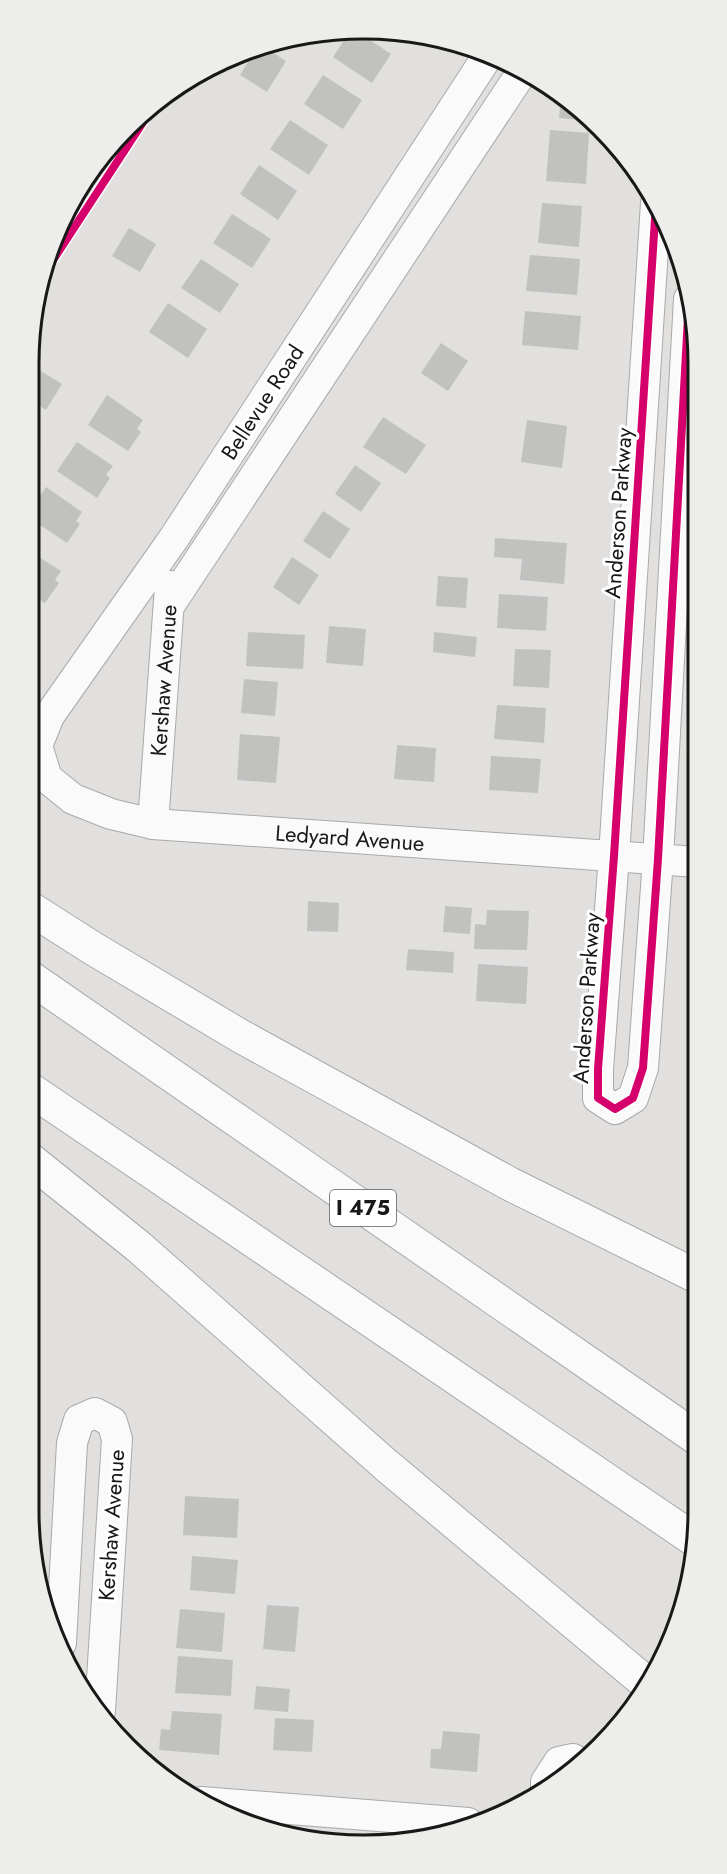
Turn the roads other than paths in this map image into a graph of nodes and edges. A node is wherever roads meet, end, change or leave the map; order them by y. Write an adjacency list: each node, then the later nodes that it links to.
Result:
1 (484, 62): 5 (street, Bellevue Road)
2 (518, 78): 6 (street, Bellevue Road)
3 (655, 220): 10 (street, Anderson Parkway)
4 (687, 339): 11 (street, Anderson Parkway)
5 (174, 538): 6 (street, Kershaw Avenue); 7 (street, Bellevue Road)
6 (169, 606): 9 (street, Kershaw Avenue)
7 (39, 743)
8 (39, 750): 9 (street, Ledyard Avenue)
9 (153, 824): 10 (street, Ledyard Avenue)
10 (614, 856): 11 (street, Ledyard Avenue); 11 (street, Anderson Parkway)
11 (658, 859): 12 (street, Ledyard Avenue)
12 (688, 861)
13 (39, 914): 17 (highway)
14 (39, 983): 18 (highway, I 475)
15 (39, 1095): 19 (highway)
16 (39, 1167): 21 (highway)
17 (688, 1272)
18 (688, 1432)
19 (687, 1534)
20 (62, 1629): 22 (street, Kershaw Avenue)
21 (641, 1679)
22 (101, 1700)
23 (571, 1759): 24 (street)
24 (550, 1776)
25 (224, 1804): 26 (street)
26 (454, 1822)

